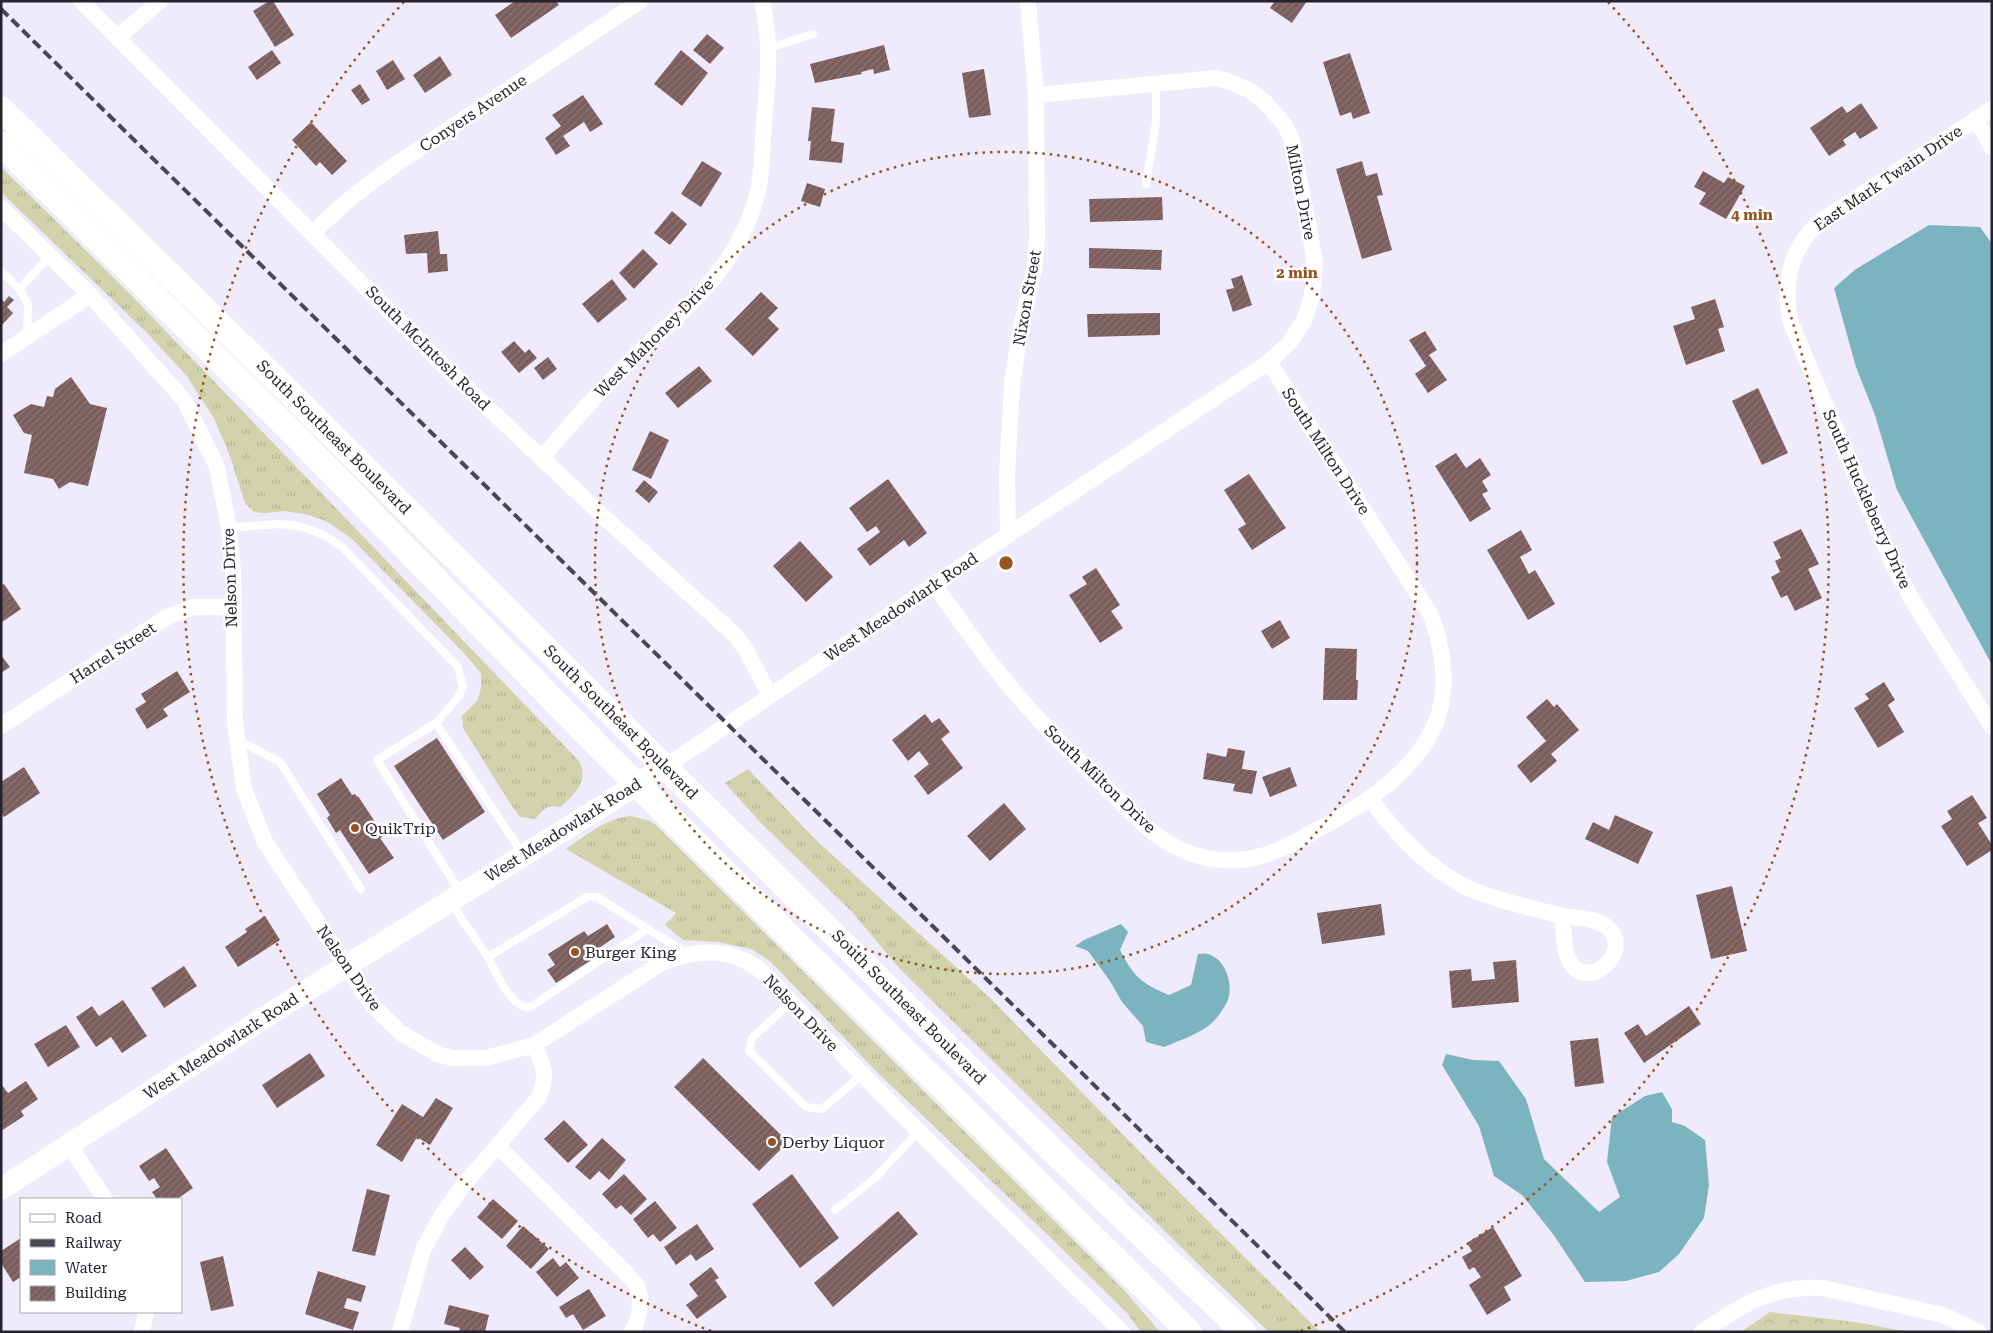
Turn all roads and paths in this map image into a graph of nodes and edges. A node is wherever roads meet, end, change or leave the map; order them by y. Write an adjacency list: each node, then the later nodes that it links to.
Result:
1 (82, 1): 7 (street, South McIntosh Road)
2 (160, 1): 7 (street)
3 (640, 1): 18 (street, Conyers Avenue)
4 (762, 1): 8 (street, West Mahoney Drive)
5 (1028, 1): 10 (street, Nixon Street)
6 (813, 34): 8 (lane)
7 (118, 37): 18 (street, South McIntosh Road)
8 (768, 48): 27 (street, West Mahoney Drive)
9 (1156, 84): 10 (street, Milton Drive); 16 (lane); 26 (street, Milton Drive)
10 (1036, 95): 29 (street, Nixon Street)
11 (1, 109): 37 (main road, South Southeast Boulevard)
12 (1992, 109): 13 (street, East Mark Twain Drive)
13 (1976, 119): 15 (street); 20 (street, East Mark Twain Drive)
14 (1, 144): 38 (main road, South Southeast Boulevard)
15 (1992, 148)
16 (1146, 184)
17 (1, 208): 19 (street, Nelson Drive)
18 (312, 234): 27 (street, South McIntosh Road)
19 (50, 256): 22 (lane); 23 (street, Nelson Drive)
20 (1794, 256): 35 (street, South Huckleberry Drive)
21 (1, 271): 22 (lane)
22 (19, 289): 24 (lane)
23 (90, 295): 24 (street); 28 (street, Nelson Drive)
24 (27, 337): 25 (street)
25 (1, 354)
26 (1270, 362): 29 (street, West Meadowlark Road); 39 (street, South Milton Drive)
27 (542, 458): 32 (street, South McIntosh Road)
28 (230, 528): 31 (street, Nelson Drive); 33 (lane)
29 (1008, 535): 30 (street, West Meadowlark Road)
30 (934, 586): 32 (street, West Meadowlark Road); 39 (street, South Milton Drive)
31 (234, 607): 34 (street, Harrel Street); 36 (street, Nelson Drive)
32 (770, 696): 37 (street, West Meadowlark Road)
33 (436, 723): 40 (lane); 42 (lane)
34 (1, 726)
35 (1992, 726)
36 (237, 740): 41 (lane); 47 (street, Nelson Drive)
37 (665, 767): 38 (main road, West Meadowlark Road); 63 (main road, South Southeast Boulevard)
38 (637, 785): 40 (main road, West Meadowlark Road); 62 (main road, South Southeast Boulevard)
39 (1370, 798): 43 (street)
40 (523, 855): 42 (main road, West Meadowlark Road)
41 (361, 889)
42 (455, 898): 46 (lane); 47 (main road, West Meadowlark Road)
43 (1562, 916)
44 (648, 930): 45 (lane); 46 (lane); 46 (lane)
45 (687, 954): 48 (street, Nelson Drive); 49 (street, Nelson Drive)
46 (488, 957)
47 (346, 966): 49 (street, Nelson Drive); 52 (main road, West Meadowlark Road)
48 (791, 1002): 50 (street, Nelson Drive); 50 (lane)
49 (534, 1045): 53 (street)
50 (862, 1074): 51 (street, Nelson Drive)
51 (919, 1131): 56 (lane); 61 (street, Nelson Drive)
52 (69, 1145): 54 (main road, West Meadowlark Road); 55 (street)
53 (498, 1146): 59 (street); 60 (street)
54 (1, 1189)
55 (104, 1198)
56 (835, 1210)
57 (146, 1313): 58 (street)
58 (142, 1332)
59 (400, 1332)
60 (631, 1332)
61 (1122, 1332)
62 (1190, 1332)
63 (1244, 1332)
64 (1702, 1332): 65 (street)
65 (1979, 1332)

